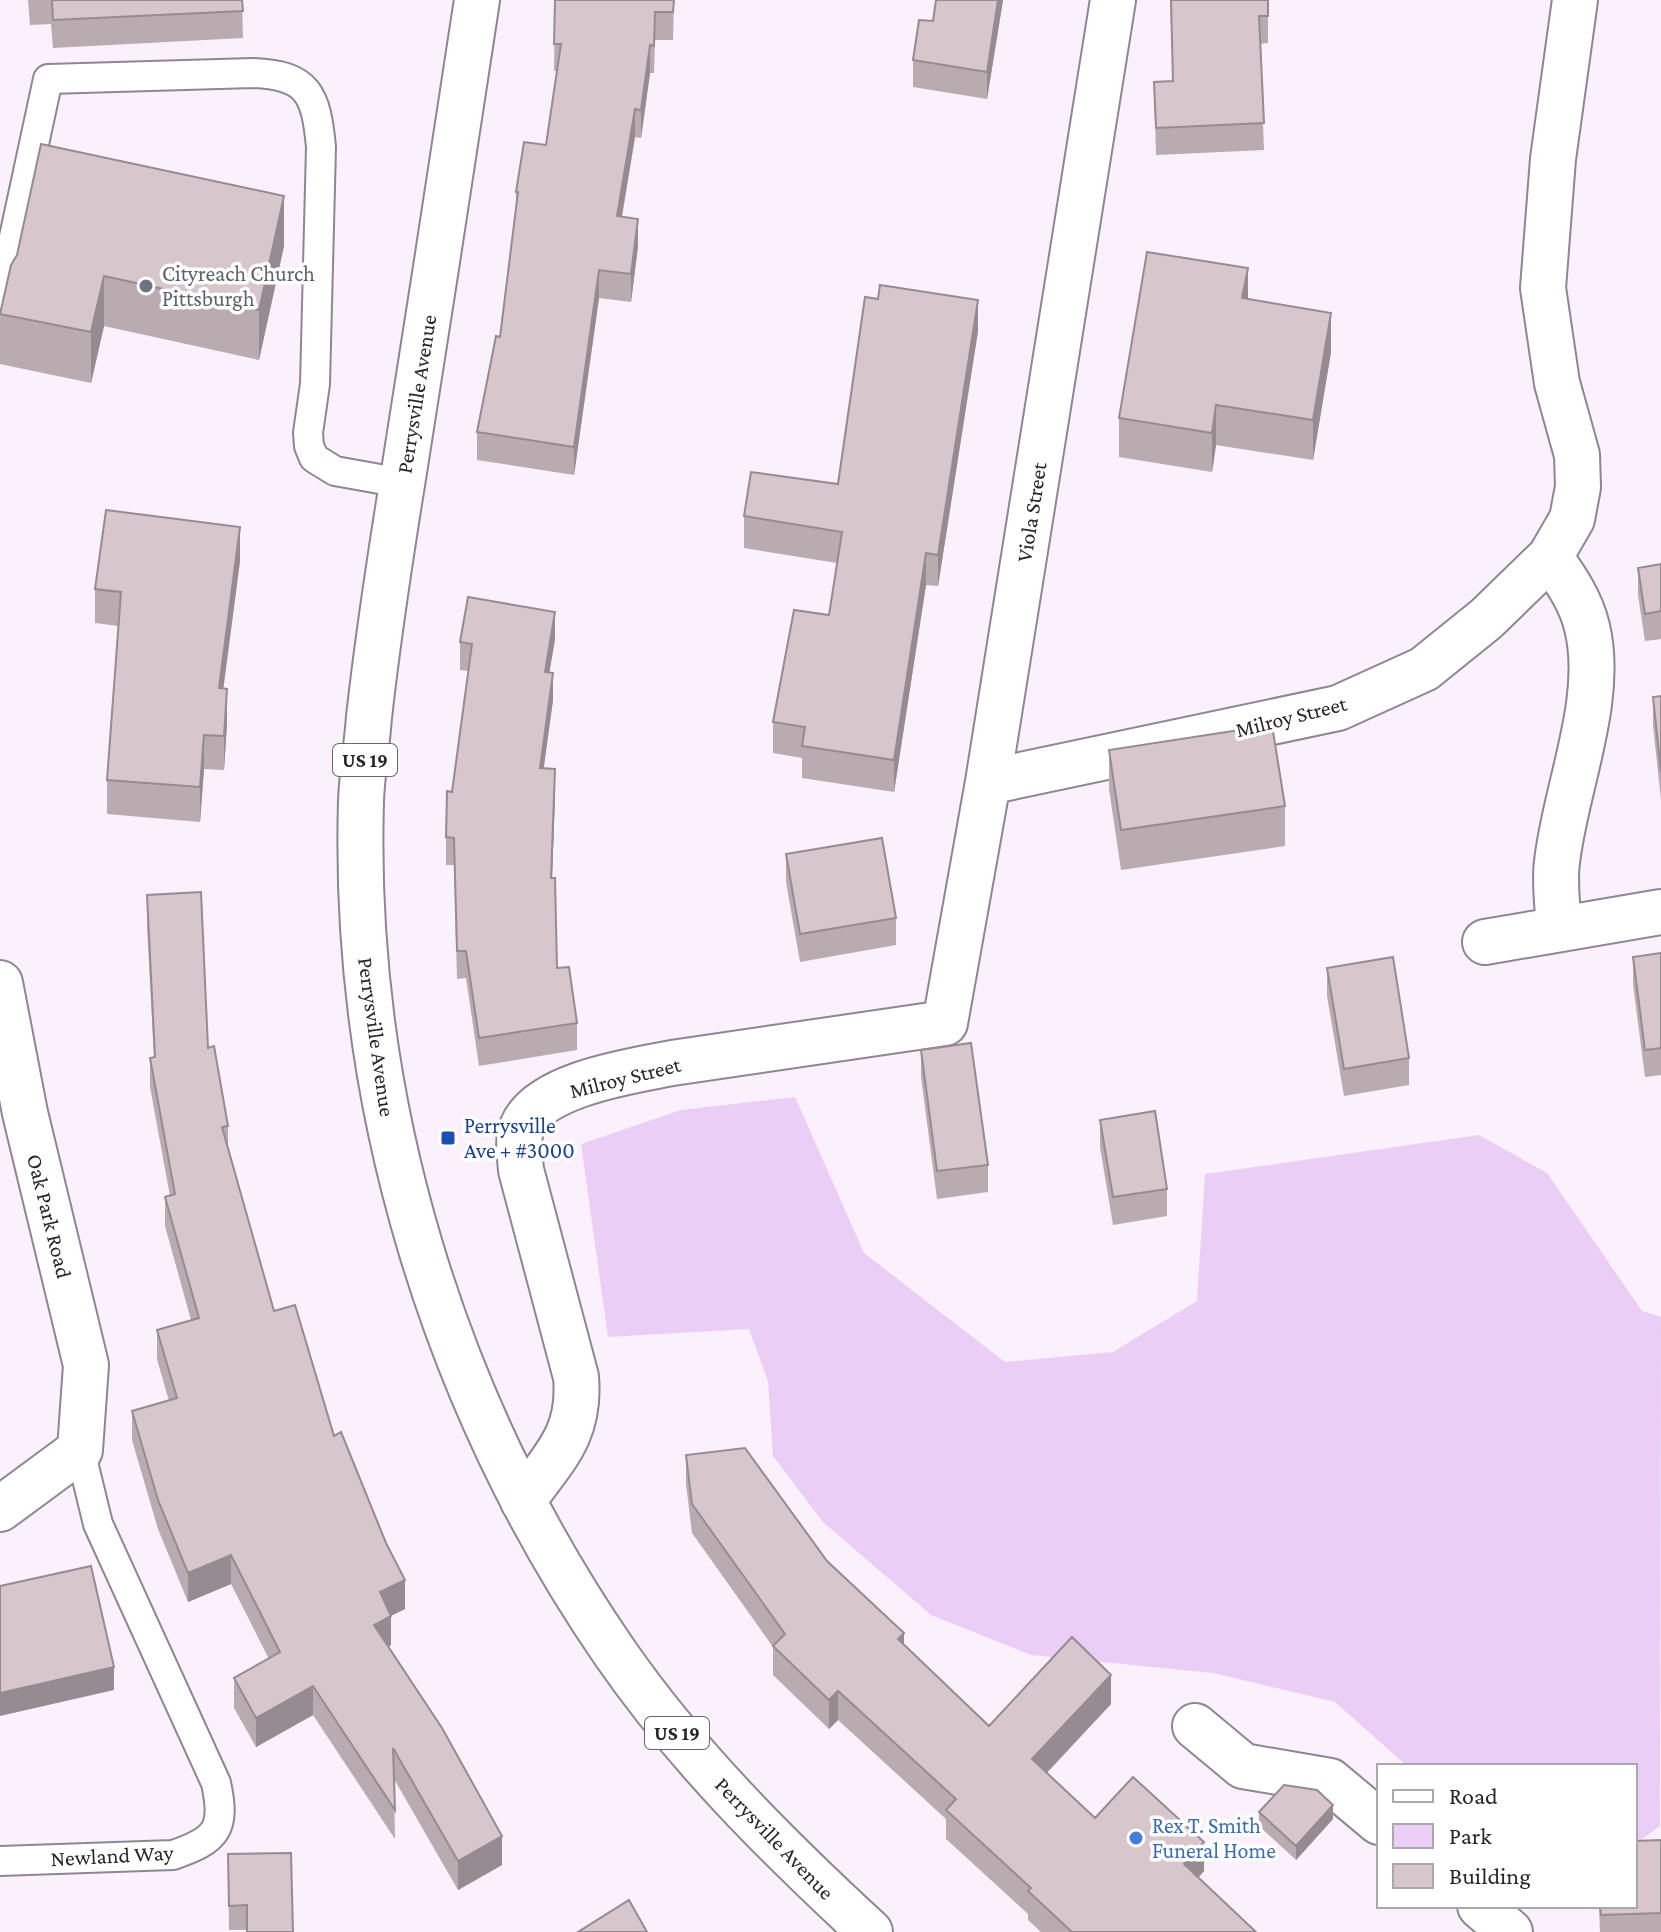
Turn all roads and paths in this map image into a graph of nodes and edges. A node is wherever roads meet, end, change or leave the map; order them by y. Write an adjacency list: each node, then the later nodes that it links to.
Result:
1 (477, 0): 5 (street, Perrysville Avenue / US 19)
2 (1113, 0): 7 (street, Viola Street)
3 (1575, 0): 6 (street, Milroy Street)
4 (0, 302): 5 (lane)
5 (402, 483): 14 (street, Perrysville Avenue / US 19)
6 (1550, 557): 7 (street, Milroy Street); 9 (street)
7 (988, 782): 12 (street, Viola Street)
8 (1661, 912): 9 (street)
9 (1559, 929): 10 (street)
10 (1485, 942)
11 (0, 983): 13 (street, Oak Park Road)
12 (945, 1023): 14 (street, Milroy Street)
13 (80, 1450): 15 (street); 18 (lane, Oak Park Road)
14 (523, 1501): 21 (street, Perrysville Avenue / US 19)
15 (0, 1509)
16 (1195, 1726): 17 (street)
17 (1377, 1820)
18 (217, 1829): 19 (lane, Newland Way)
19 (0, 1861)
20 (1482, 1908): 22 (street)
21 (870, 1932)
22 (1510, 1932)

